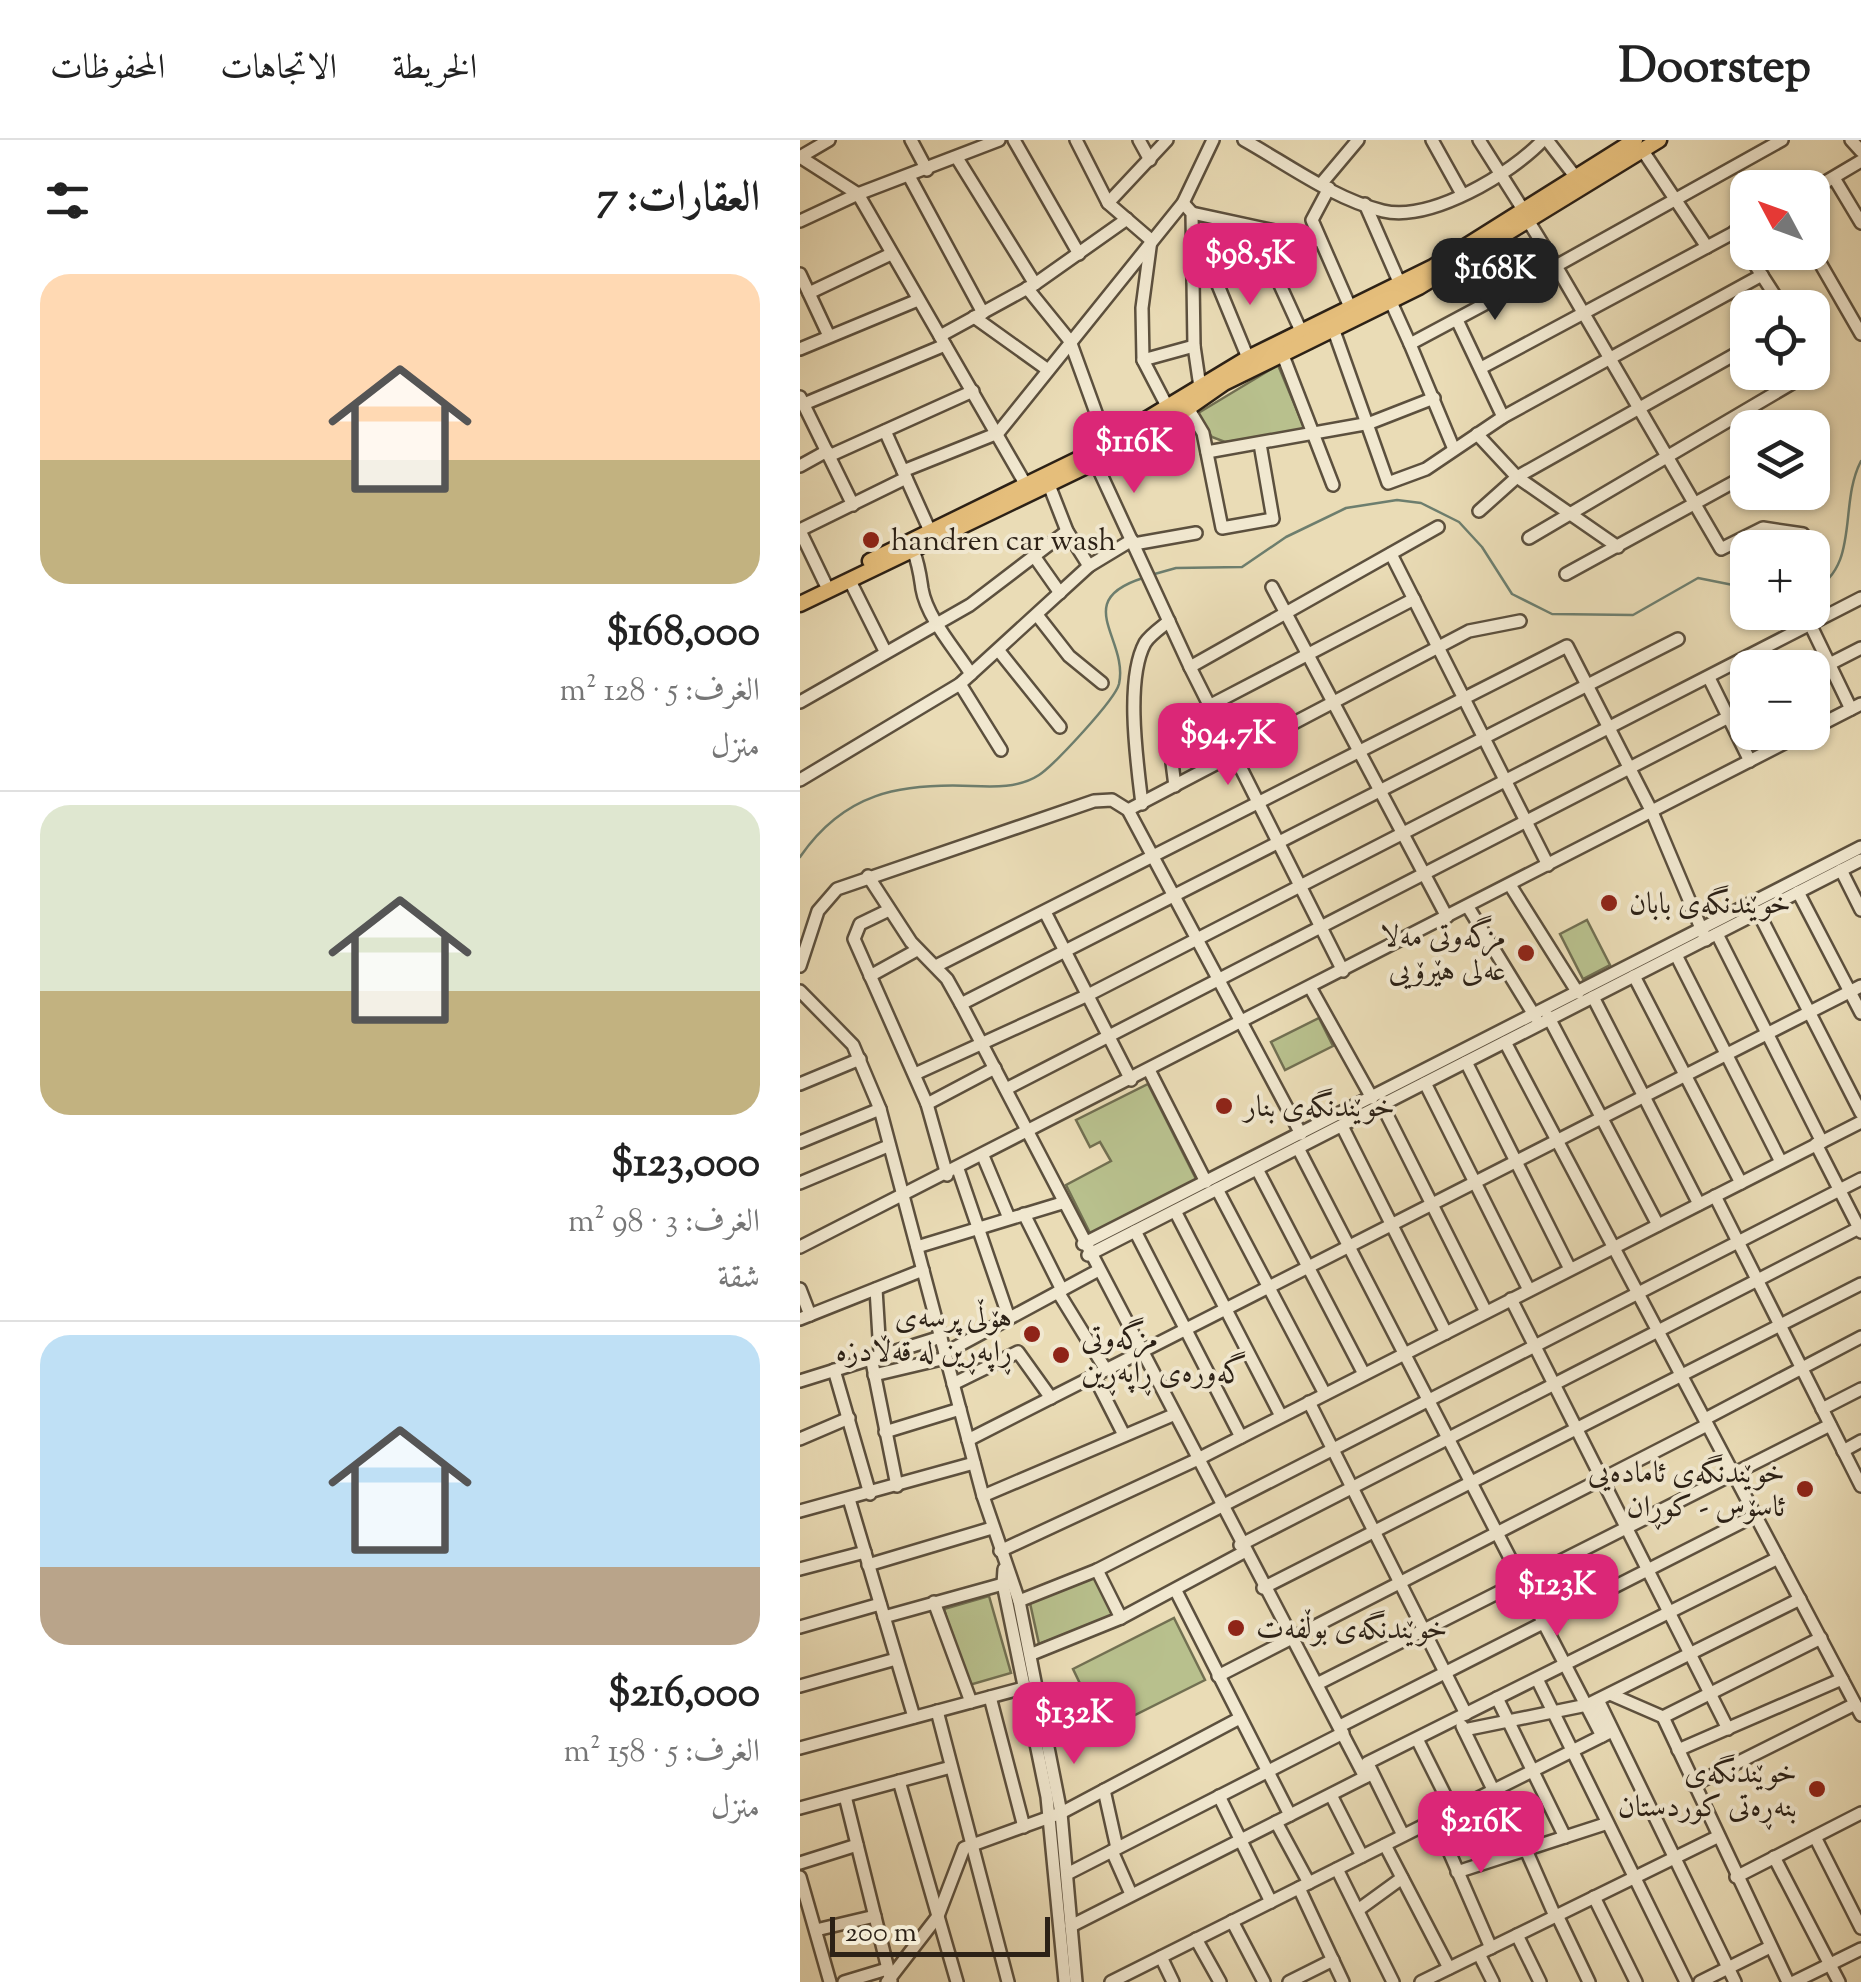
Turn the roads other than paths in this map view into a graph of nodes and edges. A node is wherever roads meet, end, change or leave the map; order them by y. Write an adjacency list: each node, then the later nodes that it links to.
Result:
1 (829, 140): 29 (street)
2 (911, 140): 22 (street)
3 (1000, 140): 19 (street)
4 (1014, 140): 46 (street)
5 (1076, 140): 32 (street)
6 (1139, 140): 20 (street)
7 (1167, 140): 20 (street)
8 (1213, 140): 34 (street)
9 (1244, 140): 28 (street)
10 (1358, 140): 28 (street)
11 (1432, 140): 30 (street)
12 (1479, 140): 24 (street)
13 (1545, 140): 24 (street); 27 (street)
14 (1659, 140): 17 (main road)
15 (1782, 140): 31 (street)
16 (1851, 140): 18 (street)
17 (1632, 144): 27 (main road); 31 (street)
18 (1861, 151)
19 (957, 158): 22 (street); 55 (street)
20 (1150, 160): 32 (street)
21 (1861, 161): 25 (street)
22 (927, 170): 23 (street)
23 (910, 176): 29 (street); 62 (street)
24 (1502, 176): 30 (street); 35 (street)
25 (1834, 178): 26 (street); 38 (street)
26 (1830, 180)
27 (1580, 183): 35 (main road)
28 (1325, 186): 33 (street); 42 (street)
29 (858, 194): 37 (street); 45 (street)
30 (1462, 194): 33 (street)
31 (1676, 200): 43 (street); 47 (street)
32 (1108, 203): 36 (street)
33 (1365, 204): 54 (street)
34 (1188, 208): 39 (street); 41 (street); 53 (street)
35 (1526, 216): 47 (street); 54 (main road); 59 (main road)
36 (1128, 219): 41 (street); 46 (street)
37 (800, 221)
38 (1861, 224)
39 (1254, 228): 42 (street); 44 (street)
40 (1730, 234): 43 (street)
41 (1151, 240): 69 (street); 76 (street)
42 (1320, 241): 60 (street)
43 (1708, 247): 61 (street)
44 (1264, 250): 50 (street); 66 (street)
45 (891, 254): 57 (street); 58 (street)
46 (1079, 254): 55 (street)
47 (1556, 266): 61 (street); 63 (street)
48 (1758, 270): 52 (street)
49 (1825, 270): 65 (street)
50 (1213, 273): 53 (street); 75 (street)
51 (800, 274): 57 (street)
52 (1762, 276): 56 (street); 77 (street)
53 (1192, 280): 71 (street)
54 (1400, 284): 60 (main road)
55 (1031, 286): 62 (street); 69 (street)
56 (1771, 290)
57 (809, 292): 67 (street)
58 (918, 300): 67 (street); 68 (street)
59 (1391, 302): 64 (main road); 70 (street)
60 (1350, 307): 66 (main road)
61 (1585, 312): 77 (street); 78 (street)
62 (978, 315): 68 (street); 79 (street)
63 (1457, 320): 70 (street); 78 (street)
64 (1334, 328): 73 (main road); 89 (street)
65 (1860, 329)
66 (1301, 331): 75 (main road)
67 (829, 336): 72 (street)
68 (942, 341): 82 (street); 84 (street)
69 (1070, 341): 79 (street); 94 (street)
70 (1410, 344): 83 (street)
71 (1194, 346): 76 (street); 80 (street)
72 (800, 349)
73 (1282, 353): 86 (main road); 93 (street)
74 (1730, 357): 87 (street)
75 (1248, 358): 80 (main road)
76 (1143, 360): 85 (street)
77 (1612, 360): 87 (street); 88 (street)
78 (1481, 368): 88 (street)
79 (1048, 370): 91 (street)
80 (1200, 388): 85 (main road)
81 (1781, 390): 99 (street)
82 (973, 391): 90 (street); 91 (street)
83 (1434, 398): 89 (street); 96 (street)
84 (801, 399): 98 (street)
85 (1168, 408): 94 (main road)
86 (1188, 408): 97 (street); 100 (main road)
87 (1640, 408): 99 (street); 103 (street)
88 (1503, 417): 92 (street)
89 (1370, 423): 93 (street); 96 (street)
90 (885, 431): 98 (street); 102 (street)
91 (998, 432): 102 (street); 104 (street)
92 (1477, 434): 96 (street); 103 (street)
93 (1314, 436): 95 (street); 106 (street)
94 (1108, 444): 100 (main road)
95 (1260, 444): 97 (street); 97 (street)
96 (1454, 448)
97 (1207, 452)
98 (828, 454): 101 (street); 109 (street)
99 (1667, 456): 108 (street); 111 (street)
100 (1093, 458): 104 (main road); 105 (main road); 119 (street)
101 (800, 466)
102 (905, 474): 109 (street); 114 (street)
103 (1516, 477): 110 (street); 111 (street)
104 (1026, 485): 114 (main road)
105 (1049, 485): 115 (street); 121 (main road)
106 (1333, 485)
107 (1730, 485): 108 (street)
108 (1694, 504): 118 (street); 120 (street)
109 (853, 505): 113 (street)
110 (1479, 511)
111 (1564, 514): 117 (street); 120 (street)
112 (1438, 527): 122 (street)
113 (800, 530): 127 (street)
114 (930, 531): 127 (main road)
115 (1067, 531): 123 (street); 124 (street)
116 (1196, 533): 119 (street)
117 (1529, 538)
118 (1730, 545)
119 (1135, 547): 124 (street); 138 (street)
120 (1618, 547): 125 (street)
121 (913, 550): 126 (main road); 137 (street)
122 (1391, 554): 132 (street); 134 (street)
123 (1034, 556): 129 (street); 137 (street)
124 (1089, 566): 129 (street)
125 (1566, 574)
126 (850, 581): 133 (main road); 144 (street)
127 (825, 583): 130 (main road)
128 (1272, 586): 134 (street)
129 (1060, 593): 136 (street)
130 (800, 594)
131 (1861, 598): 135 (street)
132 (1414, 599): 142 (street); 146 (street)
133 (800, 604)
134 (1286, 613): 146 (street); 148 (street)
135 (1830, 614)
136 (1037, 615): 145 (street); 151 (street)
137 (937, 621): 144 (street); 149 (street)
138 (1169, 621): 148 (street); 176 (street)
139 (1520, 621): 142 (street)
140 (1799, 630): 150 (street)
141 (1678, 638): 153 (street)
142 (1438, 647): 154 (street); 156 (street)
143 (1861, 648): 147 (street)
144 (885, 651): 155 (street)
145 (999, 651): 149 (street); 161 (street)
146 (1308, 652): 156 (street); 157 (street)
147 (1830, 664): 158 (street)
148 (1190, 667): 157 (street)
149 (971, 674): 152 (street)
150 (1708, 678): 159 (street); 162 (street)
151 (1102, 683)
152 (960, 684): 165 (street); 171 (street)
153 (1587, 686): 154 (street); 162 (street); 163 (street)
154 (1464, 698): 163 (street); 166 (street)
155 (800, 702)
156 (1334, 702): 166 (street); 168 (street)
157 (1209, 706): 168 (street)
158 (1856, 707): 160 (street)
159 (1728, 717): 169 (street); 170 (street)
160 (1830, 720)
161 (1060, 727)
162 (1609, 728): 170 (street); 172 (street)
163 (1484, 738): 172 (street); 174 (street)
164 (1169, 739): 173 (street)
165 (1001, 750)
166 (1359, 750): 174 (street); 175 (street)
167 (1771, 750): 169 (street)
168 (1234, 755): 173 (street); 175 (street)
169 (1750, 761): 178 (street)
170 (1629, 768): 178 (street); 179 (street)
171 (800, 780)
172 (1505, 780): 179 (street); 180 (street)
173 (1175, 786): 176 (street)
174 (1381, 791): 180 (street); 181 (street)
175 (1258, 802): 181 (street); 183 (street)
176 (1142, 804): 177 (street)
177 (1128, 810): 183 (street); 188 (street)
178 (1652, 812): 185 (street); 200 (street)
179 (1526, 821): 185 (street); 187 (street)
180 (1403, 833): 187 (street); 189 (street)
181 (1278, 843): 189 (street); 192 (street)
182 (1861, 847): 200 (street)
183 (1153, 858): 192 (street); 196 (street)
184 (1861, 860): 186 (street)
185 (1548, 865): 190 (street)
186 (1841, 870): 191 (street); 195 (street)
187 (1424, 873): 198 (street); 199 (street)
188 (868, 876): 194 (street); 205 (street)
189 (1300, 885): 199 (street); 201 (street)
190 (1510, 885): 193 (street); 214 (street)
191 (1798, 892): 197 (street); 212 (street)
192 (1174, 898): 201 (street); 203 (street)
193 (1468, 906): 198 (street); 220 (street)
194 (889, 910): 202 (street); 208 (street)
195 (1861, 910)
196 (1045, 912): 203 (street); 206 (street)
197 (1758, 912): 200 (street); 218 (street)
198 (1447, 917): 207 (street)
199 (1321, 926): 207 (street); 210 (street)
200 (1708, 934): 204 (street); 214 (street); 222 (street)
201 (1197, 939): 210 (street); 215 (street)
202 (917, 950): 206 (street); 208 (street)
203 (1066, 952): 215 (street); 217 (street)
204 (1676, 955): 209 (street); 227 (street)
205 (800, 966)
206 (936, 966): 217 (street)
207 (1343, 971): 211 (street)
208 (870, 976): 232 (street)
209 (1634, 976): 216 (street); 233 (street)
210 (1218, 980): 221 (street); 223 (street)
211 (1310, 988): 221 (street); 239 (street)
212 (1856, 989): 218 (street); 219 (street)
213 (800, 991): 228 (street)
214 (1578, 993): 220 (street)
215 (1088, 995): 223 (street); 225 (street)
216 (1593, 997): 220 (street); 238 (street)
217 (962, 1004): 225 (street)
218 (1810, 1012): 222 (street); 242 (street)
219 (1861, 1013)
220 (1542, 1017): 224 (street); 226 (street); 243 (street)
221 (1240, 1024): 231 (street); 248 (street)
222 (1766, 1034): 227 (street); 250 (street)
223 (1109, 1036): 234 (street); 237 (street)
224 (1506, 1042): 226 (street); 247 (street)
225 (984, 1046): 230 (street); 232 (street)
226 (1484, 1047): 229 (street); 239 (street)
227 (1726, 1054): 233 (street); 254 (street)
228 (860, 1059): 236 (street); 241 (street)
229 (1466, 1062): 235 (street); 253 (street)
230 (995, 1068): 237 (street); 240 (street)
231 (1149, 1070): 234 (street); 261 (street)
232 (915, 1074): 240 (street)
233 (1685, 1076): 238 (street); 260 (street)
234 (1131, 1080): 246 (street)
235 (1425, 1083): 239 (street); 258 (street)
236 (800, 1084)
237 (1006, 1088): 246 (street)
238 (1644, 1096): 243 (street); 266 (street)
239 (1377, 1102): 245 (street); 248 (street); 267 (street)
240 (927, 1104): 256 (street)
241 (880, 1109): 249 (street); 251 (street)
242 (1861, 1112)
243 (1602, 1118): 247 (street); 271 (street)
244 (1861, 1122): 250 (street)
245 (1342, 1126): 248 (street); 272 (street)
246 (1027, 1133): 252 (street); 265 (street)
247 (1558, 1140): 253 (street); 280 (street)
248 (1300, 1141): 255 (street); 261 (street); 277 (street)
249 (800, 1142)
250 (1819, 1143): 254 (street); 262 (street)
251 (888, 1146): 259 (street); 264 (street)
252 (982, 1156): 256 (street); 270 (street)
253 (1515, 1162): 258 (street); 283 (street)
254 (1781, 1162): 260 (street)
255 (1257, 1169): 261 (street); 282 (street)
256 (952, 1172): 264 (street); 273 (street)
257 (1861, 1179): 262 (street)
258 (1475, 1182): 267 (street); 291 (street)
259 (800, 1183)
260 (1741, 1183): 263 (street)
261 (1212, 1186): 268 (street); 281 (street); 288 (street)
262 (1839, 1190): 274 (street); 276 (street)
263 (1715, 1196): 266 (street); 276 (street)
264 (903, 1197): 278 (street); 279 (street)
265 (1062, 1202): 269 (street); 281 (street)
266 (1699, 1204): 271 (street)
267 (1431, 1205): 272 (street); 296 (street)
268 (1175, 1211): 275 (street); 295 (street)
269 (1024, 1214): 270 (street); 292 (street)
270 (1010, 1218): 273 (street)
271 (1658, 1224): 280 (street)
272 (1391, 1225): 277 (street); 301 (street)
273 (978, 1228): 279 (street); 298 (street)
274 (1860, 1229): 286 (street)
275 (1135, 1231): 281 (street); 300 (street)
276 (1738, 1241): 286 (street); 293 (street)
277 (1350, 1246): 282 (street); 307 (street)
278 (800, 1247)
279 (917, 1247): 284 (street)
280 (1614, 1248): 283 (street); 293 (street)
281 (1086, 1249): 285 (street)
282 (1310, 1266): 288 (street); 313 (street)
283 (1570, 1269): 291 (street)
284 (923, 1270): 289 (street); 303 (street)
285 (1097, 1271): 292 (street); 306 (street)
286 (1758, 1280): 299 (street); 302 (street)
287 (1861, 1284): 299 (street)
288 (1268, 1288): 295 (street); 321 (street)
289 (876, 1289): 297 (street); 308 (street)
290 (800, 1290): 297 (street)
291 (1529, 1290): 294 (street)
292 (1060, 1291): 298 (street); 312 (street)
293 (1638, 1292): 302 (street); 305 (street)
294 (1511, 1299): 296 (street); 305 (street)
295 (1226, 1309): 300 (street); 328 (street)
296 (1486, 1312): 301 (street)
297 (805, 1317)
298 (1010, 1318): 309 (street)
299 (1780, 1325): 310 (street); 316 (street)
300 (1185, 1330): 306 (street); 336 (street)
301 (1446, 1332): 307 (street)
302 (1658, 1332): 316 (street); 319 (street)
303 (941, 1337): 308 (street); 309 (street)
304 (1861, 1338): 310 (street)
305 (1534, 1345): 319 (street); 323 (street)
306 (1141, 1352): 312 (street); 327 (street)
307 (1405, 1353): 313 (street); 323 (street)
308 (876, 1356): 311 (street); 314 (street)
309 (946, 1356): 314 (street); 318 (street)
310 (1802, 1368): 326 (street); 330 (street)
311 (834, 1370): 317 (street); 329 (street)
312 (1106, 1370): 315 (street)
313 (1364, 1374): 321 (street)
314 (874, 1375): 333 (street)
315 (1094, 1376): 322 (street); 335 (street)
316 (1682, 1376): 330 (street); 332 (street)
317 (800, 1382)
318 (953, 1384): 322 (street); 325 (street)
319 (1554, 1384): 332 (street); 334 (street)
320 (1861, 1388): 326 (street)
321 (1325, 1394): 324 (street)
322 (1051, 1398): 338 (street)
323 (1429, 1398): 334 (street); 340 (street)
324 (1309, 1402): 328 (street); 340 (street)
325 (960, 1409): 333 (street); 338 (street)
326 (1822, 1409): 331 (street)
327 (1173, 1415): 335 (street); 342 (street)
328 (1280, 1416): 336 (street)
329 (849, 1418): 337 (street); 350 (street)
330 (1706, 1422): 344 (street); 345 (street)
331 (1830, 1424): 341 (street); 344 (street)
332 (1576, 1428): 345 (street); 346 (street)
333 (885, 1432): 347 (street)
334 (1448, 1435): 346 (street); 348 (street)
335 (1124, 1436): 351 (street)
336 (1240, 1437): 342 (street)
337 (800, 1439)
338 (968, 1440): 343 (street)
339 (1861, 1442): 341 (street)
340 (1332, 1448): 348 (street); 353 (street)
341 (1843, 1450): 349 (street)
342 (1196, 1460): 353 (street); 361 (street)
343 (974, 1463): 347 (street); 351 (street)
344 (1733, 1472): 355 (street); 356 (street)
345 (1602, 1479): 356 (street); 359 (street)
346 (1472, 1481): 358 (street); 359 (street)
347 (897, 1486): 350 (street)
348 (1351, 1486): 358 (street); 360 (street)
349 (1861, 1486)
350 (870, 1494): 352 (street)
351 (983, 1496): 357 (street)
352 (849, 1499): 354 (street); 362 (street)
353 (1220, 1505): 360 (street); 366 (street)
354 (800, 1511)
355 (1756, 1516): 363 (street); 367 (street)
356 (1625, 1525): 367 (street); 368 (street)
357 (992, 1528): 361 (street); 362 (street)
358 (1374, 1531): 369 (street); 371 (street)
359 (1499, 1532): 368 (street); 369 (street)
360 (1242, 1549): 371 (street); 372 (street)
361 (1000, 1551): 364 (street)
362 (866, 1558): 365 (street); 376 (street)
363 (1778, 1558): 373 (street); 377 (street)
364 (1004, 1568): 370 (street); 374 (street)
365 (800, 1569)
366 (1097, 1570): 374 (street); 379 (street)
367 (1648, 1570): 377 (street); 380 (street)
368 (1523, 1578): 380 (street); 382 (street)
369 (1400, 1583): 382 (street); 383 (street)
370 (1003, 1584): 375 (street); 395 (street)
371 (1263, 1588): 383 (street)
372 (1176, 1591): 379 (street); 390 (street)
373 (1800, 1599): 384 (street); 386 (street)
374 (1019, 1601): 385 (street)
375 (934, 1602): 378 (street); 400 (street)
376 (880, 1604): 378 (street); 381 (street)
377 (1669, 1612): 386 (street); 388 (street)
378 (884, 1618): 387 (street)
379 (1121, 1618): 385 (street)
380 (1546, 1622): 388 (street); 389 (street)
381 (800, 1626)
382 (1423, 1630): 389 (street); 393 (street)
383 (1291, 1638): 390 (street); 393 (street)
384 (1820, 1638): 392 (street); 396 (street)
385 (1032, 1654): 431 (street)
386 (1690, 1654): 396 (street); 399 (street)
387 (896, 1659): 394 (street); 405 (street)
388 (1568, 1663): 391 (street); 399 (street)
389 (1445, 1673): 407 (street); 410 (street)
390 (1218, 1676): 406 (street)
391 (1537, 1679): 398 (street); 403 (street)
392 (1842, 1679): 401 (street); 409 (street)
393 (1317, 1684): 410 (street)
394 (800, 1686)
395 (1027, 1687): 397 (street); 431 (street)
396 (1711, 1694): 404 (street); 409 (street)
397 (990, 1697): 400 (street); 435 (street)
398 (1497, 1698): 407 (street); 408 (street)
399 (1598, 1700): 403 (street); 404 (street); 411 (street); 411 (street)
400 (971, 1702): 402 (street)
401 (1858, 1710): 421 (street)
402 (937, 1711): 405 (street); 416 (street)
403 (1552, 1712): 408 (street); 415 (street)
404 (1662, 1717): 414 (street)
405 (914, 1718): 413 (street)
406 (1240, 1718): 419 (street); 422 (street)
407 (1463, 1721): 408 (street); 412 (street); 423 (street)
408 (1508, 1721): 418 (street)
409 (1728, 1729): 414 (street)
410 (1342, 1730): 417 (street); 419 (street)
411 (1607, 1733): 415 (street); 449 (street)
412 (1417, 1739): 417 (street); 428 (street)
413 (800, 1748)
414 (1678, 1750): 421 (street)
415 (1571, 1751): 418 (street); 434 (street)
416 (951, 1767): 420 (street); 444 (street)
417 (1367, 1770): 424 (street); 437 (street)
418 (1532, 1770): 423 (street); 439 (street)
419 (1267, 1772): 426 (street); 429 (street)
420 (899, 1781): 425 (street); 462 (street)
421 (1693, 1784): 440 (street)
422 (1104, 1790): 431 (street); 445 (street)
423 (1493, 1790): 428 (street); 446 (street)
424 (1330, 1794): 429 (street); 447 (street)
425 (846, 1796): 427 (street); 442 (street)
426 (1219, 1796): 441 (street); 445 (street)
427 (801, 1803)
428 (1452, 1811): 432 (street)
429 (1290, 1815): 433 (street)
430 (1858, 1815): 436 (street); 438 (street)
431 (1056, 1816): 435 (street); 453 (street); 489 (street)
432 (1435, 1820): 437 (street); 452 (street)
433 (1276, 1822): 441 (street); 458 (street)
434 (1605, 1824): 439 (street); 457 (street)
435 (1024, 1828): 444 (street)
436 (1861, 1829)
437 (1403, 1835): 443 (street)
438 (1815, 1836): 448 (street); 470 (street)
439 (1566, 1837): 446 (street)
440 (1717, 1837): 449 (street); 455 (street)
441 (1240, 1840): 460 (street); 463 (street)
442 (858, 1845): 450 (street); 465 (street)
443 (1385, 1845): 447 (street); 456 (street)
444 (971, 1846): 459 (street); 488 (street)
445 (1114, 1850): 453 (street); 460 (street)
446 (1524, 1850): 452 (street); 467 (street)
447 (1362, 1856): 451 (street)
448 (1774, 1857): 455 (street); 479 (street)
449 (1674, 1858): 457 (street); 480 (street)
450 (800, 1862)
451 (1338, 1868): 458 (street); 464 (street)
452 (1457, 1872): 476 (street)
453 (1067, 1874): 469 (street)
454 (800, 1877): 471 (street)
455 (1736, 1877): 474 (street)
456 (1402, 1878): 464 (street); 481 (street)
457 (1634, 1878): 461 (street); 502 (street)
458 (1304, 1885): 463 (street); 478 (street)
459 (950, 1892): 462 (street); 466 (street)
460 (1130, 1894): 469 (street)
461 (1594, 1897): 467 (street); 501 (street)
462 (932, 1898): 466 (street)
463 (1270, 1902): 468 (street)
464 (1358, 1910): 496 (street)
465 (875, 1916): 471 (street); 482 (street)
466 (938, 1916): 482 (street); 487 (street)
467 (1556, 1916): 472 (street); 500 (street)
468 (1232, 1921): 473 (street); 494 (street)
469 (1071, 1926): 490 (street)
470 (1861, 1928)
471 (816, 1930): 485 (street)
472 (1517, 1935): 476 (street); 499 (street)
473 (1196, 1939): 477 (street); 493 (street)
474 (1770, 1946): 480 (street); 505 (street)
475 (1861, 1949): 479 (street)
476 (1485, 1951): 481 (street); 498 (street)
477 (1161, 1957): 483 (street); 492 (street)
478 (1332, 1960): 484 (street); 495 (street)
479 (1830, 1964): 505 (street); 506 (street)
480 (1728, 1968): 503 (street); 504 (street)
481 (1442, 1975): 497 (street)
482 (889, 1978): 486 (street)
483 (1128, 1978): 491 (street)
484 (1292, 1981)
485 (830, 1982)
486 (844, 1982)
487 (957, 1982)
488 (1008, 1982)
489 (1065, 1982)
490 (1076, 1982)
491 (1111, 1982)
492 (1173, 1982)
493 (1220, 1982)
494 (1264, 1982)
495 (1344, 1982)
496 (1393, 1982)
497 (1421, 1982)
498 (1493, 1982)
499 (1540, 1982)
500 (1589, 1982)
501 (1636, 1982)
502 (1686, 1982)
503 (1700, 1982)
504 (1735, 1982)
505 (1791, 1982)
506 (1839, 1982)

